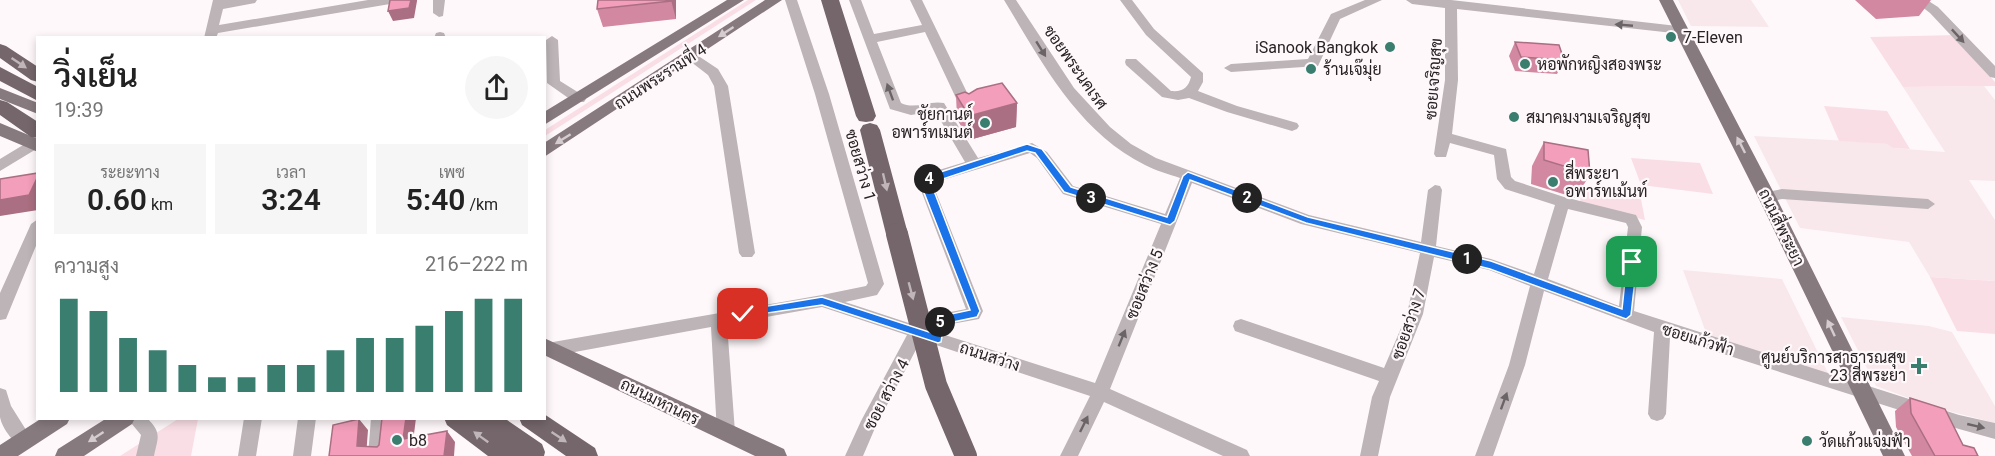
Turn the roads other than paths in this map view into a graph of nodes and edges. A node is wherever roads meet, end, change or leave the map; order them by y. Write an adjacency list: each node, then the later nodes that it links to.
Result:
1 (251, 0): 15 (street)
2 (390, 0): 17 (street)
3 (737, 0): 33 (main road, ถนนพระรามที่ 4)
4 (775, 0): 24 (main road, ถนนพระรามที่ 4, one-way to 24)
5 (791, 0): 56 (street, ซอยสว่าง 1)
6 (830, 0): 94 (highway, one-way to 94, bridge)
7 (855, 0): 21 (street)
8 (916, 0): 18 (street)
9 (1010, 0): 46 (street, ซอยพระนคเรศ, one-way to 46)
10 (1126, 0): 31 (street)
11 (1376, 0): 26 (street)
12 (1412, 0): 16 (street)
13 (1666, 0): 19 (main road, ถนนสี่พระยา)
14 (1919, 0): 28 (street, one-way to 28)
15 (218, 3): 20 (street)
16 (1451, 4): 19 (street, one-way to 16); 40 (street, ซอยเจริญสุข)
17 (357, 8): 20 (street)
18 (929, 27): 21 (street); 36 (street)
19 (1682, 30): 48 (main road, ถนนสี่พระยา, one-way to 19)
20 (211, 34)
21 (871, 39): 44 (street, one-way to 21)
22 (552, 40): 33 (street)
23 (0, 50): 29 (highway, one-way to 29)
24 (691, 55): 42 (main road, ถนนพระรามที่ 4, one-way to 42); 54 (street)
25 (1131, 62): 31 (street)
26 (1231, 68)
27 (0, 73): 32 (highway)
28 (1995, 74)
29 (36, 75)
30 (0, 93): 35 (main road)
31 (1189, 93): 38 (street)
32 (36, 94)
33 (579, 99): 37 (main road, ถนนพระรามที่ 4)
34 (0, 106): 41 (highway)
35 (36, 108)
36 (969, 111)
37 (546, 119)
38 (1292, 126)
39 (0, 129): 41 (main road)
40 (1446, 137): 43 (street, ซอยเจริญสุข); 49 (street)
41 (36, 141): 45 (street)
42 (546, 150)
43 (1441, 154)
44 (974, 164): 51 (street); 63 (street)
45 (0, 166)
46 (1188, 176): 51 (street, ซอยสว่าง 5); 53 (street, ซอยแก้วฟ้า)
47 (1435, 190): 53 (street, ซอยสว่าง 7)
48 (1767, 197): 50 (street); 66 (main road, ถนนสี่พระยา, one-way to 48)
49 (1563, 202): 55 (street); 58 (street)
50 (1928, 204)
51 (1170, 221): 67 (street, ซอยสว่าง 5, one-way to 51)
52 (36, 228): 57 (street)
53 (1426, 249): 55 (street, ซอยแก้วฟ้า); 65 (street, ซอยสว่าง 7)
54 (747, 253)
55 (1539, 282): 58 (street, ซอยแก้วฟ้า); 98 (street, one-way to 55)
56 (822, 301): 59 (street, ถนนสว่าง); 62 (street, ถนนสว่าง)
57 (0, 314)
58 (1626, 315): 61 (street, ซอยแก้วฟ้า)
59 (718, 318): 64 (street, ถนนสว่าง); 81 (street)
60 (1241, 326): 65 (street)
61 (1662, 328): 66 (street, ซอยแก้วฟ้า); 69 (street)
62 (917, 332): 63 (street, ถนนสว่าง); 93 (street, ซอย สว่าง 4)
63 (938, 339): 67 (street, ถนนสว่าง)
64 (549, 347): 81 (main road, ถนนมหานคร)
65 (1389, 377): 97 (street, ซอยสว่าง 7)
66 (1860, 390): 80 (street, ซอยแก้วฟ้า, one-way to 80); 99 (main road, ถนนสี่พระยา)
67 (1100, 392): 95 (street, ซอยสว่าง 5, one-way to 67); 96 (street, ถนนสว่าง)
68 (0, 395): 82 (street)
69 (1657, 414)
70 (57, 420): 82 (main road)
71 (122, 420): 85 (main road, one-way to 85)
72 (137, 420): 86 (street)
73 (253, 420): 87 (street)
74 (307, 420): 88 (street)
75 (380, 420): 89 (street)
76 (459, 420): 90 (highway, one-way to 76)
77 (487, 420): 83 (highway)
78 (526, 420): 83 (highway)
79 (534, 420): 91 (highway, one-way to 91)
80 (1995, 431)
81 (726, 432): 92 (main road, ถนนมหานคร)
82 (24, 441): 84 (main road)
83 (534, 454)
84 (0, 456)
85 (66, 456)
86 (145, 456)
87 (248, 456)
88 (302, 456)
89 (377, 456)
90 (507, 456)
91 (586, 456)
92 (776, 456)
93 (855, 456)
94 (966, 456)
95 (1069, 456)
96 (1241, 456)
97 (1369, 456)
98 (1484, 456)
99 (1894, 456)

